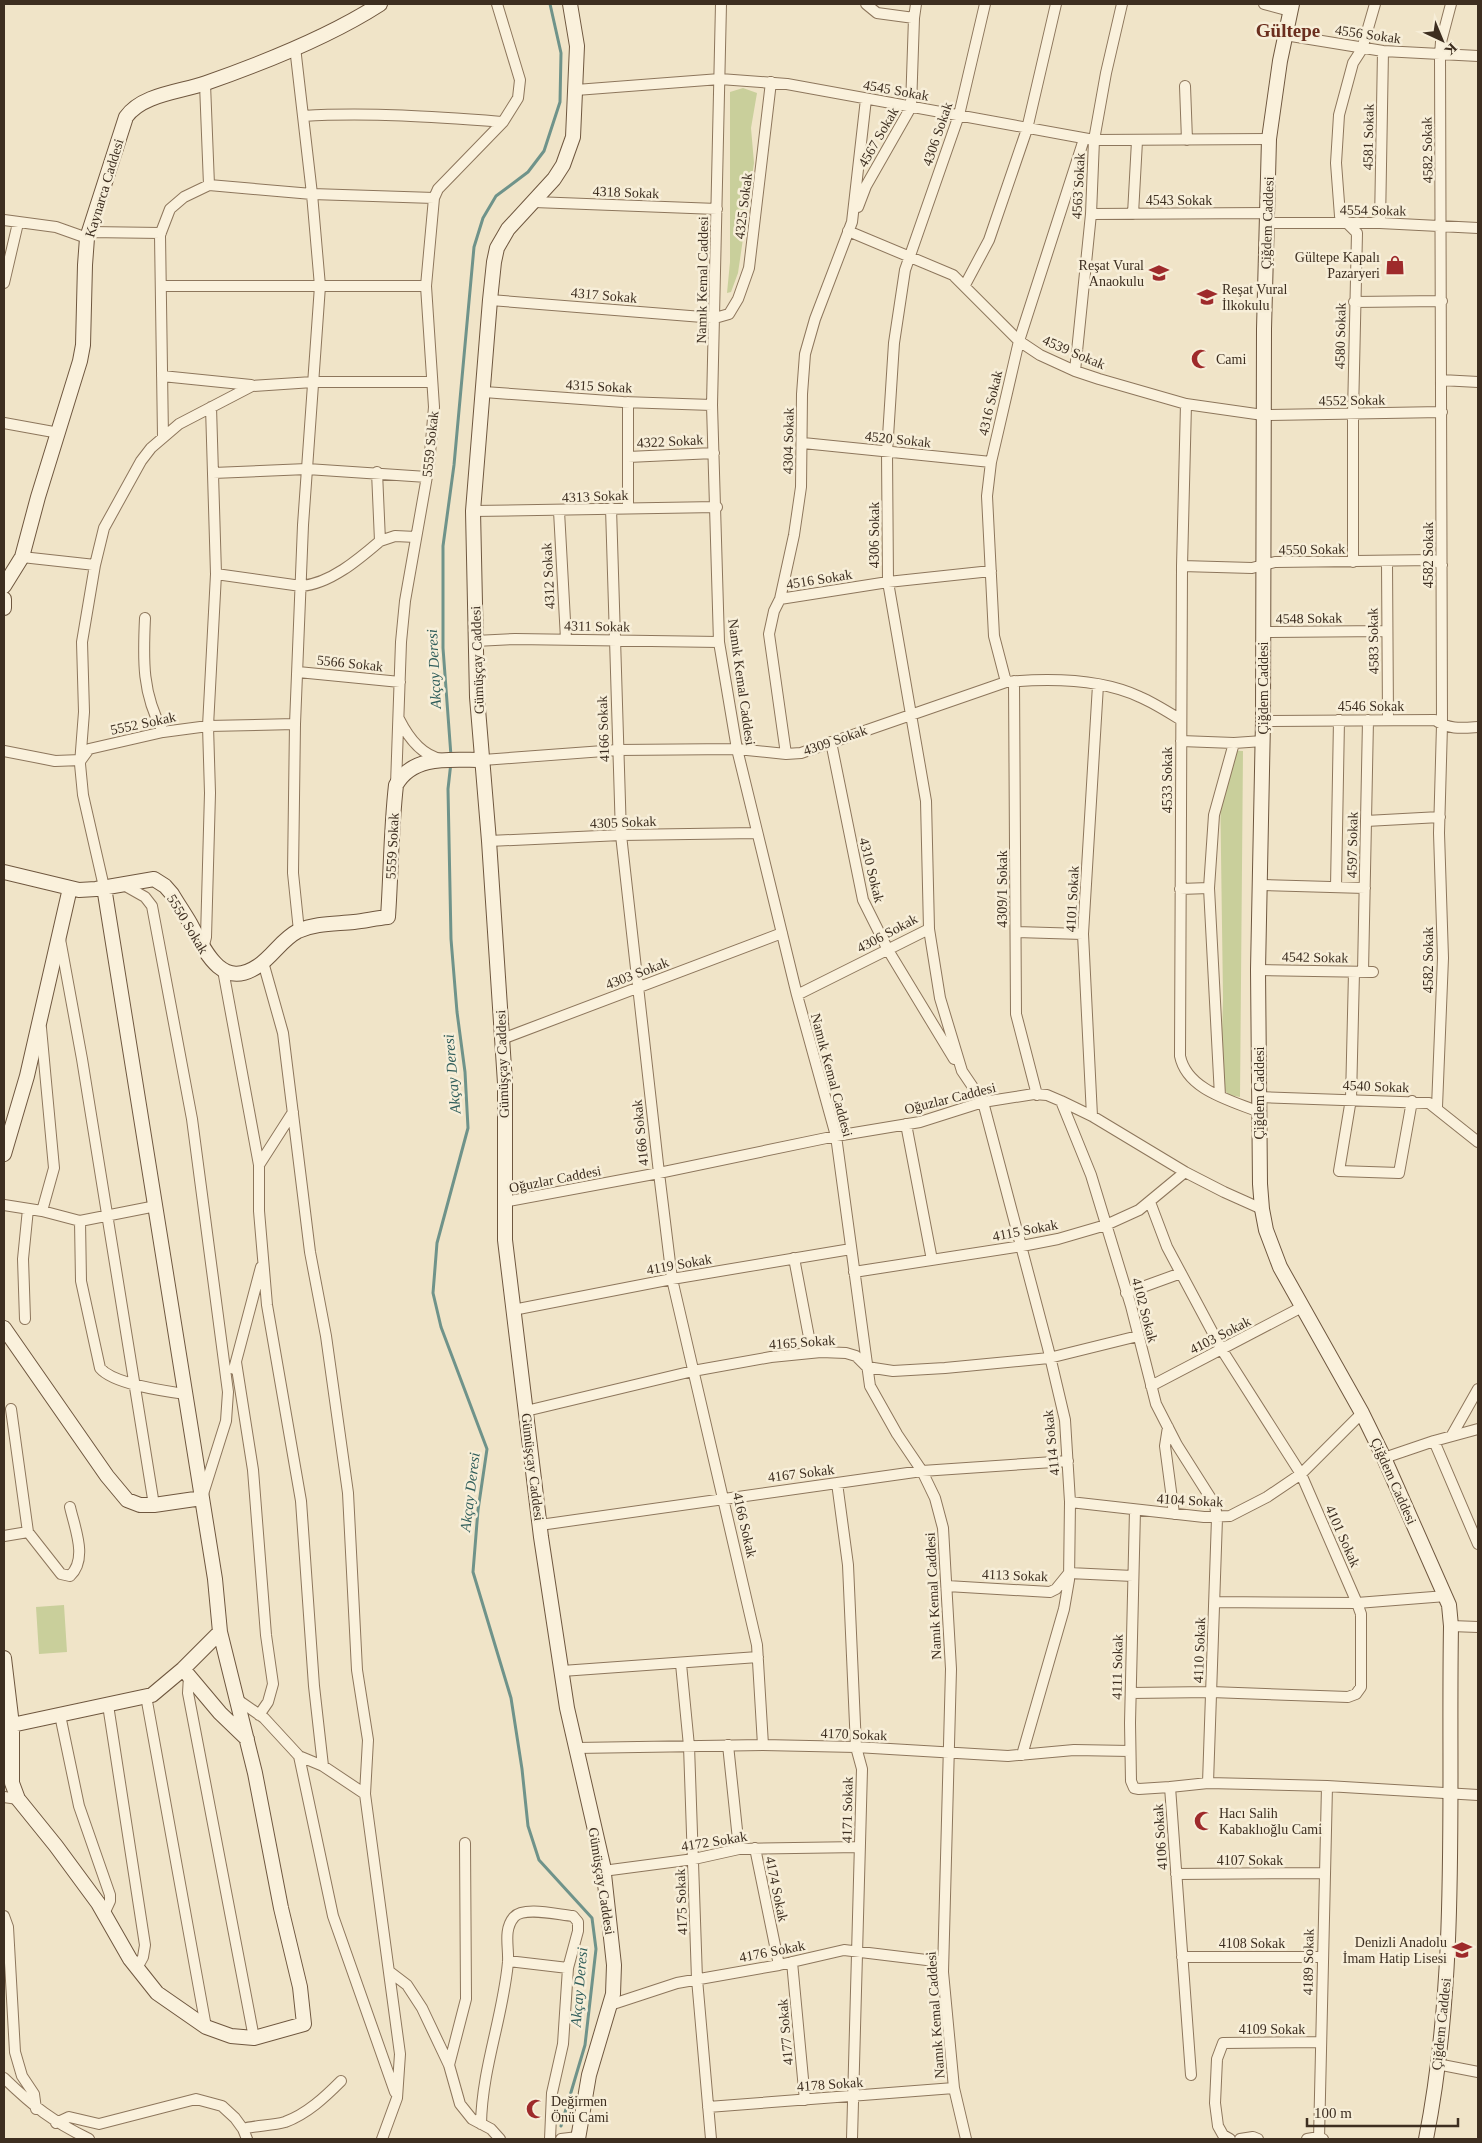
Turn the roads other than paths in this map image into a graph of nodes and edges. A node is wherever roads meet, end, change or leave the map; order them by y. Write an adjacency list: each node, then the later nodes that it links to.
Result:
1 (380, 4): 16 (street, Kaynarca Caddesi)
2 (497, 4): 30 (street)
3 (570, 4): 25 (street, Gümüşçay Caddesi)
4 (720, 4): 21 (street, Namık Kemal Caddesi)
5 (866, 4): 14 (street)
6 (916, 4): 14 (street, 4567 Sokak)
7 (985, 4): 28 (street, 4306 Sokak)
8 (1056, 4): 31 (street)
9 (1122, 4): 33 (street, 4563 Sokak)
10 (1264, 4): 13 (street)
11 (1375, 4): 17 (street, 4580 Sokak)
12 (1451, 4): 19 (street, 4582 Sokak)
13 (1291, 7): 15 (street, Çiğdem Caddesi)
14 (914, 18): 27 (street, 4567 Sokak)
15 (1285, 34): 17 (street, 4556 Sokak); 32 (street, Çiğdem Caddesi)
16 (295, 47): 23 (street, Kaynarca Caddesi); 29 (street)
17 (1362, 49): 18 (street, 4556 Sokak); 47 (street, 4580 Sokak)
18 (1383, 51): 19 (street, 4556 Sokak); 46 (street, 4581 Sokak)
19 (1440, 55): 20 (street, 4556 Sokak); 48 (street, 4582 Sokak)
20 (1478, 56)
21 (720, 79): 22 (street, 4545 Sokak); 25 (street, 4545 Sokak); 40 (street, Namık Kemal Caddesi)
22 (771, 82): 26 (street, 4545 Sokak); 62 (street, 4325 Sokak)
23 (205, 84): 36 (street); 52 (street, Kaynarca Caddesi)
24 (1185, 86): 34 (street)
25 (576, 90): 39 (street, Gümüşçay Caddesi)
26 (866, 99): 27 (street, 4545 Sokak); 49 (street)
27 (911, 106): 28 (street, 4545 Sokak); 49 (street, 4567 Sokak)
28 (959, 115): 31 (street, 4545 Sokak); 53 (street, 4306 Sokak)
29 (303, 116): 30 (street); 37 (street)
30 (503, 122): 38 (street)
31 (1027, 130): 33 (street, 4545 Sokak); 55 (street)
32 (1269, 139): 34 (street, 4545 Sokak); 43 (street, Çiğdem Caddesi)
33 (1089, 140): 35 (street, 4545 Sokak); 41 (street, 4563 Sokak); 63 (street, 4316 Sokak)
34 (1187, 140): 35 (street, 4545 Sokak)
35 (1138, 141): 42 (street)
36 (209, 185): 37 (street); 51 (street)
37 (312, 194): 38 (street); 57 (street)
38 (434, 198): 58 (street, 5559 Sokak)
39 (534, 202): 40 (street, 4318 Sokak); 59 (street, Gümüşçay Caddesi)
40 (716, 209): 62 (street, Namık Kemal Caddesi)
41 (1091, 214): 42 (street, 4543 Sokak); 64 (street, 4563 Sokak)
42 (1133, 214): 43 (street, 4543 Sokak)
43 (1267, 218): 47 (street, 4554 Sokak); 78 (street, Çiğdem Caddesi)
44 (4, 220): 45 (street)
45 (18, 223): 52 (street); 54 (street)
46 (1380, 223): 47 (street, 4554 Sokak); 48 (street, 4554 Sokak)
47 (1349, 224): 61 (street, 4580 Sokak)
48 (1442, 226): 50 (street, 4554 Sokak); 60 (street, 4582 Sokak)
49 (850, 227): 53 (street, 4539 Sokak); 82 (street, 4304 Sokak)
50 (1478, 228)
51 (161, 233): 52 (street); 56 (street)
52 (88, 235): 80 (street, Kaynarca Caddesi)
53 (909, 256): 55 (street, 4539 Sokak); 83 (street, 4306 Sokak)
54 (4, 283)
55 (965, 285): 63 (street, 4539 Sokak)
56 (161, 286): 57 (street); 65 (street)
57 (320, 286): 58 (street); 67 (street)
58 (426, 286): 68 (street, 5559 Sokak)
59 (490, 300): 62 (street, 4317 Sokak); 71 (street, Gümüşçay Caddesi)
60 (1442, 301): 61 (street); 66 (street, 4582 Sokak)
61 (1354, 302): 77 (street, 4580 Sokak)
62 (715, 318): 74 (street, Namık Kemal Caddesi)
63 (1018, 341): 64 (street, 4539 Sokak); 86 (street, 4316 Sokak)
64 (1075, 371): 73 (street, 4539 Sokak)
65 (162, 376): 70 (street); 81 (street)
66 (1441, 380): 69 (street); 76 (street, 4582 Sokak)
67 (313, 382): 68 (street); 70 (street); 87 (street)
68 (432, 382): 90 (street, 5559 Sokak)
69 (1478, 382)
70 (252, 386): 75 (street)
71 (484, 392): 72 (street, 4315 Sokak); 94 (street, Gümüşçay Caddesi)
72 (628, 402): 74 (street, 4315 Sokak); 85 (street)
73 (1186, 404): 78 (street, 4539 Sokak); 103 (street, 4533 Sokak)
74 (712, 405): 84 (street, Namık Kemal Caddesi)
75 (211, 407): 81 (street); 89 (street)
76 (1442, 412): 77 (street, 4552 Sokak); 101 (street, 4582 Sokak)
77 (1353, 414): 78 (street, 4552 Sokak); 99 (street, 4580 Sokak)
78 (1263, 415): 104 (street, Çiğdem Caddesi)
79 (4, 423): 80 (street)
80 (58, 433): 98 (street, Kaynarca Caddesi)
81 (163, 437): 102 (street)
82 (802, 443): 83 (street, 4520 Sokak); 111 (street, 4304 Sokak)
83 (887, 452): 86 (street, 4520 Sokak); 107 (street, 4306 Sokak)
84 (714, 453): 85 (street, 4322 Sokak); 91 (street, Namık Kemal Caddesi)
85 (628, 457): 93 (street)
86 (991, 462): 105 (street, 4316 Sokak)
87 (306, 468): 88 (street); 89 (street); 109 (street)
88 (377, 472): 90 (street); 97 (street)
89 (213, 473): 106 (street)
90 (427, 477): 96 (street, 5559 Sokak)
91 (717, 507): 93 (street, 4313 Sokak); 119 (street, Namık Kemal Caddesi)
92 (611, 508): 93 (street, 4313 Sokak); 95 (street, 4313 Sokak); 117 (street, 4166 Sokak)
93 (628, 508)
94 (473, 511): 95 (street, 4313 Sokak); 118 (street, Gümüşçay Caddesi)
95 (559, 511): 116 (street, 4312 Sokak)
96 (416, 537): 97 (street); 122 (street, 5559 Sokak)
97 (380, 541): 109 (street)
98 (22, 556): 102 (street); 108 (street, Kaynarca Caddesi)
99 (1353, 562): 100 (street, 4550 Sokak); 104 (street, 4550 Sokak)
100 (1387, 562): 101 (street, 4550 Sokak); 114 (street, 4583 Sokak)
101 (1442, 564): 132 (street, 4582 Sokak)
102 (95, 565): 144 (street)
103 (1182, 566): 104 (street, 4550 Sokak); 127 (street, 4533 Sokak)
104 (1264, 566): 115 (street, Çiğdem Caddesi)
105 (991, 571): 107 (street, 4516 Sokak); 121 (street, 4316 Sokak)
106 (216, 574): 109 (street); 133 (street)
107 (888, 582): 111 (street, 4516 Sokak); 124 (street, 4306 Sokak)
108 (4, 586)
109 (301, 586): 120 (street)
110 (4, 599): 112 (street)
111 (780, 599): 143 (street, 4516 Sokak)
112 (4, 608)
113 (146, 618): 135 (street)
114 (1386, 630): 115 (street, 4548 Sokak); 126 (street, 4583 Sokak)
115 (1263, 632): 130 (street, Çiğdem Caddesi)
116 (566, 640): 117 (street, 4311 Sokak); 118 (street, 4311 Sokak)
117 (614, 640): 119 (street, 4311 Sokak); 141 (street, 4166 Sokak)
118 (475, 641): 146 (street, Gümüşçay Caddesi)
119 (719, 642): 140 (street, Namık Kemal Caddesi)
120 (298, 672): 122 (street, 5566 Sokak); 131 (street)
121 (1010, 681): 123 (street, 4309 Sokak); 124 (street, 4309 Sokak); 164 (street, 4309/1 Sokak)
122 (400, 682): 125 (street, 5559 Sokak)
123 (1098, 684): 127 (street, 4309 Sokak); 167 (street, 4101 Sokak)
124 (912, 713): 138 (street, 4309 Sokak); 162 (street, 4306 Sokak)
125 (398, 718): 145 (street, 4309 Sokak); 147 (street, 5559 Sokak)
126 (1388, 719): 129 (street, 4546 Sokak); 132 (street, 4546 Sokak)
127 (1181, 720): 136 (street, 4533 Sokak)
128 (1339, 720): 129 (street, 4546 Sokak); 130 (street, 4546 Sokak); 159 (street, 4597 Sokak)
129 (1368, 720): 149 (street, 4597 Sokak)
130 (1263, 721): 137 (street, Çiğdem Caddesi)
131 (295, 724): 133 (street, 5552 Sokak); 163 (street)
132 (1442, 725): 134 (street, 4546 Sokak); 148 (street, 4582 Sokak)
133 (208, 726): 135 (street, 5552 Sokak); 168 (street)
134 (1478, 727)
135 (163, 732): 144 (street, 5552 Sokak)
136 (1181, 741): 139 (street); 161 (street, 4533 Sokak)
137 (1262, 741): 139 (street); 155 (street, Çiğdem Caddesi)
138 (831, 742): 143 (street, 4309 Sokak); 169 (street, 4310 Sokak)
139 (1234, 743): 158 (street)
140 (737, 749): 141 (street, 4309 Sokak); 143 (street, 4309 Sokak); 150 (street, Namık Kemal Caddesi)
141 (617, 750): 146 (street, 4309 Sokak); 151 (street, 4166 Sokak)
142 (4, 751): 144 (street)
143 (786, 754)
144 (81, 760): 156 (street)
145 (444, 760): 146 (street, 4309 Sokak); 147 (street, 4309 Sokak)
146 (483, 760): 152 (street, Gümüşçay Caddesi)
147 (396, 785): 163 (street, 5559 Sokak)
148 (1440, 817): 149 (street); 186 (street, 4582 Sokak)
149 (1366, 821): 160 (street, 4597 Sokak)
150 (757, 833): 151 (street, 4305 Sokak); 166 (street, Namık Kemal Caddesi)
151 (621, 835): 152 (street, 4305 Sokak); 174 (street, 4166 Sokak)
152 (489, 841): 177 (street, Gümüşçay Caddesi)
153 (4, 872): 157 (street, 5550 Sokak)
154 (122, 884): 156 (street, 5550 Sokak); 168 (street, 5550 Sokak); 230 (street)
155 (1258, 885): 159 (street); 172 (street, Çiğdem Caddesi)
156 (104, 887): 157 (street, 5550 Sokak); 200 (street)
157 (70, 888): 165 (street)
158 (1209, 888): 161 (street); 180 (street)
159 (1336, 888): 160 (street)
160 (1365, 888): 173 (street, 4597 Sokak)
161 (1180, 889): 180 (street, 4533 Sokak)
162 (928, 929): 169 (street, 4306 Sokak); 178 (street, 4310 Sokak)
163 (299, 931): 170 (street)
164 (1016, 932): 167 (street); 179 (street, 4309/1 Sokak)
165 (59, 933): 176 (street); 204 (street)
166 (782, 933): 174 (street, 4303 Sokak); 175 (street, Namık Kemal Caddesi)
167 (1083, 934): 189 (street, 4101 Sokak)
168 (203, 949): 171 (street, 5550 Sokak)
169 (888, 950): 175 (street, 4306 Sokak); 178 (street, 4310 Sokak)
170 (263, 962): 171 (street); 187 (street)
171 (223, 970): 194 (street)
172 (1258, 970): 173 (street, 4542 Sokak); 181 (street, Çiğdem Caddesi)
173 (1363, 972): 182 (street, 4597 Sokak)
174 (639, 987): 177 (street, 4303 Sokak); 196 (street, 4166 Sokak)
175 (797, 995): 191 (street, Namık Kemal Caddesi)
176 (40, 1020): 193 (street); 203 (street)
177 (502, 1039): 197 (street, Gümüşçay Caddesi)
178 (962, 1071): 185 (street, 4310 Sokak)
179 (1037, 1094): 183 (street, Oğuzlar Caddesi); 185 (street, Oğuzlar Caddesi)
180 (1220, 1096): 188 (street, 4533 Sokak)
181 (1259, 1097): 182 (street, 4540 Sokak); 188 (street, Çiğdem Caddesi)
182 (1351, 1099): 184 (street, 4540 Sokak); 184 (street, 4597 Sokak)
183 (1061, 1100): 189 (street, Oğuzlar Caddesi); 206 (street, 4102 Sokak)
184 (1412, 1101): 186 (street, 4540 Sokak)
185 (982, 1102): 190 (street, Oğuzlar Caddesi); 207 (street, 4114 Sokak)
186 (1437, 1107): 192 (street, 4540 Sokak)
187 (293, 1112): 194 (street); 294 (street)
188 (1258, 1112): 202 (street, Çiğdem Caddesi)
189 (1092, 1116): 195 (street, Oğuzlar Caddesi)
190 (906, 1124): 191 (street, Oğuzlar Caddesi); 211 (street)
191 (836, 1136): 196 (street, Oğuzlar Caddesi); 208 (street, Namık Kemal Caddesi)
192 (1478, 1142)
193 (4, 1154)
194 (259, 1165): 209 (street)
195 (1185, 1172): 198 (street, 4115 Sokak); 202 (street, Oğuzlar Caddesi)
196 (658, 1173): 197 (street, Oğuzlar Caddesi); 214 (street, 4166 Sokak)
197 (504, 1202): 217 (street, Gümüşçay Caddesi)
198 (1150, 1202): 206 (street, 4115 Sokak); 213 (street, 4101 Sokak)
199 (4, 1205): 201 (street)
200 (156, 1206): 204 (street); 231 (street)
201 (28, 1209): 203 (street); 218 (street)
202 (1262, 1209): 216 (street, Çiğdem Caddesi)
203 (42, 1211): 205 (street)
204 (108, 1217): 205 (street); 227 (street)
205 (80, 1220): 227 (street)
206 (1106, 1225): 207 (street, 4115 Sokak); 215 (street, 4102 Sokak)
207 (1022, 1246): 211 (street, 4115 Sokak); 223 (street, 4114 Sokak)
208 (851, 1249): 210 (street, 4119 Sokak); 212 (street, Namık Kemal Caddesi)
209 (263, 1258): 224 (street); 289 (street)
210 (794, 1258): 214 (street, 4119 Sokak); 222 (street)
211 (932, 1260): 212 (street, 4115 Sokak)
212 (854, 1272): 225 (street, Namık Kemal Caddesi)
213 (1181, 1273): 215 (street); 221 (street, 4101 Sokak)
214 (672, 1279): 217 (street, 4119 Sokak); 226 (street, 4166 Sokak)
215 (1126, 1293): 220 (street, 4102 Sokak)
216 (1302, 1308): 221 (street, 4103 Sokak); 234 (street, Çiğdem Caddesi)
217 (513, 1310): 233 (street, Gümüşçay Caddesi)
218 (25, 1319)
219 (4, 1328): 247 (street)
220 (1138, 1336): 223 (street, 4165 Sokak); 228 (street, 4102 Sokak)
221 (1222, 1350): 228 (street, 4103 Sokak); 242 (street, 4101 Sokak)
222 (812, 1353): 225 (street, 4165 Sokak); 226 (street, 4165 Sokak)
223 (1049, 1358): 225 (street, 4165 Sokak); 240 (street, 4114 Sokak)
224 (236, 1362): 230 (street); 277 (street)
225 (867, 1366): 241 (street, Namık Kemal Caddesi)
226 (693, 1372): 233 (street, 4165 Sokak); 244 (street, 4166 Sokak)
227 (134, 1383): 231 (street); 247 (street)
228 (1151, 1386): 235 (street, 4102 Sokak)
229 (1478, 1389): 237 (street)
230 (228, 1392): 245 (street)
231 (185, 1394): 245 (street)
232 (11, 1409): 253 (street)
233 (526, 1411): 252 (street, Gümüşçay Caddesi)
234 (1362, 1413): 239 (street, Çiğdem Caddesi); 242 (street, 4104 Sokak)
235 (1168, 1427): 250 (street); 251 (street, 4102 Sokak)
236 (1478, 1429): 237 (street)
237 (1452, 1435): 238 (street)
238 (1434, 1440): 239 (street); 255 (street)
239 (1384, 1458): 259 (street, Çiğdem Caddesi)
240 (1068, 1461): 241 (street, 4167 Sokak); 246 (street, 4114 Sokak)
241 (922, 1471): 243 (street, 4167 Sokak); 258 (street, Namık Kemal Caddesi)
242 (1301, 1474): 251 (street, 4104 Sokak); 261 (street, 4101 Sokak)
243 (837, 1483): 244 (street, 4167 Sokak); 283 (street, 4171 Sokak)
244 (724, 1497): 252 (street, 4167 Sokak); 265 (street, 4166 Sokak)
245 (202, 1498): 247 (street); 264 (street)
246 (1070, 1502): 249 (street, 4104 Sokak); 256 (street, 4114 Sokak)
247 (154, 1505)
248 (70, 1507): 253 (street)
249 (1135, 1510): 250 (street, 4104 Sokak); 257 (street, 4111 Sokak)
250 (1174, 1514): 251 (street, 4104 Sokak)
251 (1217, 1518): 260 (street, 4110 Sokak)
252 (540, 1525): 268 (street, Gümüşçay Caddesi)
253 (28, 1532): 254 (street)
254 (4, 1536)
255 (1478, 1544)
256 (1069, 1573): 257 (street); 258 (street, 4113 Sokak); 287 (street, 4114 Sokak)
257 (1133, 1576): 272 (street, 4111 Sokak)
258 (947, 1586): 286 (street, Namık Kemal Caddesi)
259 (1446, 1596): 261 (street); 262 (street, Çiğdem Caddesi)
260 (1215, 1602): 261 (street); 271 (street, 4110 Sokak)
261 (1358, 1603): 271 (street, 4101 Sokak)
262 (1451, 1626): 263 (street); 293 (street, Çiğdem Caddesi)
263 (1478, 1626)
264 (220, 1632): 269 (street); 274 (street)
265 (758, 1657): 267 (street); 281 (street, 4166 Sokak)
266 (4, 1658): 270 (street)
267 (681, 1664): 268 (street); 282 (street, 4175 Sokak)
268 (562, 1671): 284 (street, Gümüşçay Caddesi)
269 (186, 1673): 273 (street); 279 (street); 320 (street)
270 (5, 1674): 278 (street)
271 (1211, 1692): 272 (street, 4101 Sokak); 290 (street, 4110 Sokak)
272 (1131, 1693): 285 (street, 4111 Sokak)
273 (146, 1696): 275 (street); 319 (street)
274 (238, 1700): 277 (street); 279 (street)
275 (108, 1705): 276 (street); 314 (street)
276 (60, 1715): 278 (street); 305 (street)
277 (259, 1715): 288 (street)
278 (8, 1725): 296 (street)
279 (247, 1739): 320 (street)
280 (728, 1745): 281 (street, 4170 Sokak); 282 (street, 4170 Sokak); 300 (street)
281 (763, 1745): 283 (street, 4170 Sokak)
282 (689, 1746): 284 (street, 4170 Sokak); 301 (street, 4175 Sokak)
283 (856, 1747): 286 (street, 4170 Sokak); 298 (street, 4171 Sokak)
284 (576, 1748): 302 (street, Gümüşçay Caddesi)
285 (1130, 1751): 287 (street, 4170 Sokak); 292 (street, 4111 Sokak)
286 (948, 1753): 287 (street, 4170 Sokak); 312 (street, Namık Kemal Caddesi)
287 (1022, 1755)
288 (299, 1756): 289 (street); 330 (street)
289 (323, 1766): 294 (street)
290 (1208, 1783): 291 (street, 4106 Sokak); 292 (street, 4106 Sokak)
291 (1328, 1786): 293 (street, 4106 Sokak); 303 (street, 4189 Sokak)
292 (1170, 1787): 304 (street, 4106 Sokak)
293 (1450, 1792): 295 (street, 4106 Sokak); 322 (street, Çiğdem Caddesi)
294 (365, 1794): 316 (street)
295 (1478, 1795)
296 (11, 1798): 305 (street)
297 (465, 1844): 323 (street)
298 (860, 1847): 299 (street, 4172 Sokak); 307 (street, 4171 Sokak)
299 (755, 1848): 300 (street, 4172 Sokak); 313 (street, 4174 Sokak)
300 (739, 1849): 301 (street, 4172 Sokak)
301 (694, 1859): 302 (street, 4172 Sokak); 317 (street, 4175 Sokak)
302 (604, 1871): 318 (street, Gümüşçay Caddesi)
303 (1324, 1873): 304 (street, 4107 Sokak); 309 (street, 4189 Sokak)
304 (1176, 1874): 308 (street, 4106 Sokak)
305 (104, 1914): 314 (street)
306 (4, 1916): 333 (street)
307 (858, 1952): 311 (street, 4176 Sokak); 312 (street, 4176 Sokak); 329 (street, 4171 Sokak)
308 (1182, 1957): 309 (street, 4108 Sokak); 325 (street, 4106 Sokak)
309 (1322, 1957): 321 (street, 4189 Sokak)
310 (508, 1961): 315 (street); 315 (street); 335 (street)
311 (792, 1962): 313 (street, 4176 Sokak); 331 (street, 4177 Sokak)
312 (943, 1962): 328 (street, Namık Kemal Caddesi)
313 (779, 1965): 317 (street, 4176 Sokak)
314 (137, 1968): 319 (street)
315 (568, 1968): 341 (street)
316 (390, 1972): 323 (street); 330 (street)
317 (698, 1979): 318 (street, 4176 Sokak); 332 (street, 4175 Sokak)
318 (610, 2005): 337 (street, Gümüşçay Caddesi)
319 (206, 2027): 320 (street)
320 (254, 2038)
321 (1321, 2042): 346 (street, 4109 Sokak); 350 (street, 4189 Sokak)
322 (1437, 2064): 324 (street); 351 (street, Çiğdem Caddesi)
323 (449, 2065): 335 (street)
324 (1478, 2072)
325 (1191, 2075)
326 (4, 2078): 333 (street)
327 (341, 2081): 336 (street)
328 (954, 2088): 329 (street, 4178 Sokak); 345 (street, Namık Kemal Caddesi)
329 (854, 2097): 331 (street, 4178 Sokak); 344 (street, 4171 Sokak)
330 (397, 2098): 339 (street)
331 (805, 2100): 332 (street, 4178 Sokak)
332 (708, 2107): 343 (street, 4175 Sokak)
333 (36, 2108): 334 (street)
334 (56, 2123): 336 (street); 338 (street)
335 (481, 2124): 340 (street)
336 (245, 2134)
337 (578, 2138): 342 (street)
338 (89, 2139)
339 (382, 2139)
340 (500, 2139)
341 (550, 2139)
342 (561, 2139)
343 (710, 2139)
344 (852, 2139)
345 (966, 2139)
346 (1230, 2139)
347 (1240, 2139): 348 (street)
348 (1258, 2139)
349 (1307, 2139): 350 (street)
350 (1320, 2139)
351 (1426, 2139)

